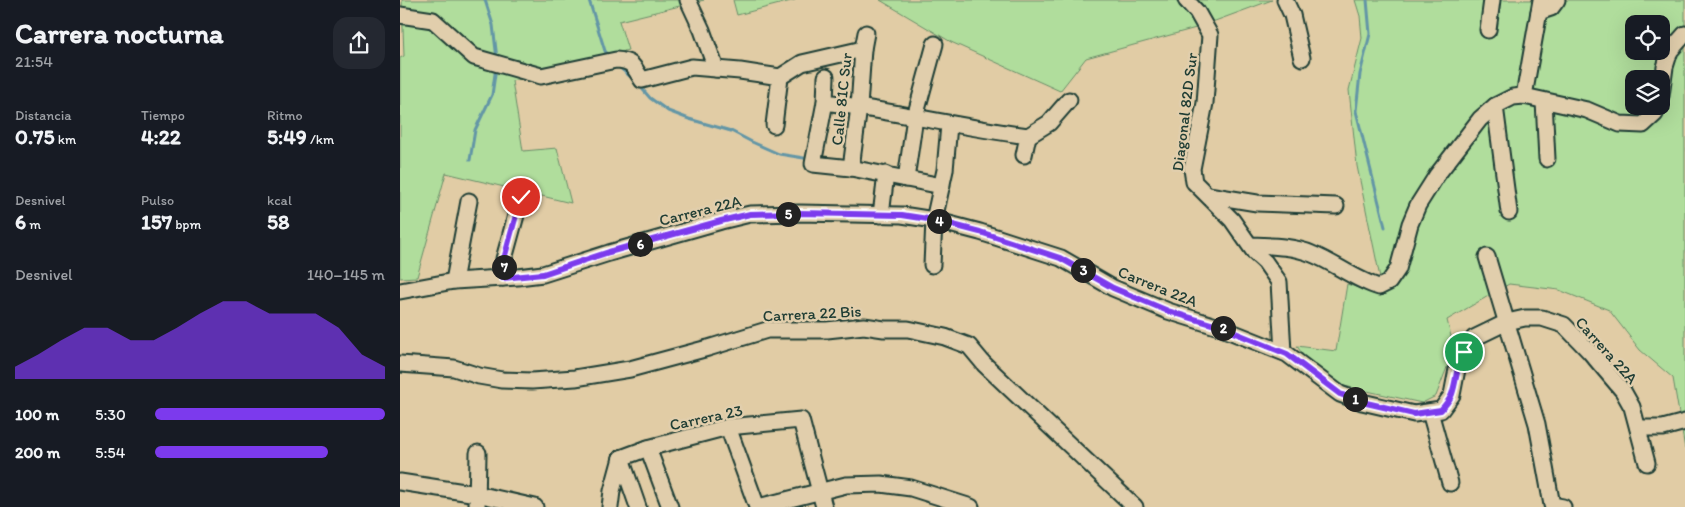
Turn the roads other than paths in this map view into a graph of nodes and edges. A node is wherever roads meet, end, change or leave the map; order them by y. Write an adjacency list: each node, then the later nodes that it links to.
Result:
1 (688, 0): 14 (street)
2 (1186, 0): 35 (street, Diagonal 82D Sur)
3 (1285, 0): 13 (street)
4 (1492, 0): 8 (street)
5 (1557, 0): 6 (street)
6 (1540, 6): 18 (street)
7 (400, 15): 14 (street)
8 (1488, 30)
9 (866, 33): 12 (street, Calle 81C Sur)
10 (1685, 34): 15 (street)
11 (935, 44): 25 (street)
12 (863, 49): 16 (street); 23 (street, Calle 81C Sur)
13 (1302, 58)
14 (716, 69): 16 (street)
15 (1665, 70)
16 (780, 77): 27 (street)
17 (826, 77): 21 (street)
18 (1524, 96): 20 (street); 22 (street)
19 (1069, 100): 28 (street)
20 (1544, 101): 24 (street); 30 (street)
21 (825, 102): 23 (street); 31 (street)
22 (1495, 106): 39 (street); 42 (street)
23 (859, 107): 25 (street); 31 (street, Calle 81C Sur)
24 (1654, 115)
25 (915, 117): 26 (street); 33 (street)
26 (949, 124): 28 (street); 34 (street)
27 (774, 125)
28 (1028, 136): 29 (street)
29 (1024, 155)
30 (1547, 159)
31 (851, 168): 32 (street)
32 (886, 174): 33 (street); 40 (street)
33 (906, 179): 34 (street)
34 (942, 186): 41 (street)
35 (1208, 195): 38 (street); 42 (street, Diagonal 82D Sur)
36 (521, 197): 45 (street)
37 (469, 201): 46 (street)
38 (1336, 206)
39 (1509, 212)
40 (881, 215): 41 (street, Carrera 22A); 45 (street, Carrera 22A)
41 (934, 220): 44 (street); 49 (street, Carrera 22A)
42 (1250, 245): 49 (street, Diagonal 82D Sur)
43 (1487, 257): 48 (street)
44 (932, 264)
45 (503, 278): 46 (street, Carrera 22A)
46 (454, 281): 47 (street, Carrera 22A)
47 (400, 291)
48 (1507, 322): 51 (street, Carrera 22A); 54 (street, Carrera 22A); 71 (street)
49 (1283, 352): 51 (street, Carrera 22A)
50 (400, 364): 70 (street, Carrera 22 Bis)
51 (1430, 412): 60 (street)
52 (1685, 422): 54 (street)
53 (728, 427): 55 (street, Carrera 23); 61 (street, Carrera 23); 67 (street)
54 (1638, 428): 58 (street, Carrera 22A)
55 (648, 448): 57 (street, Carrera 23); 66 (street)
56 (478, 453): 62 (street)
57 (621, 458): 64 (street); 65 (street)
58 (1647, 463)
59 (400, 482): 62 (street)
60 (1450, 483)
61 (820, 492): 67 (street); 68 (street); 69 (street)
62 (477, 501): 63 (street)
63 (535, 507)
64 (610, 507)
65 (638, 507)
66 (670, 507)
67 (758, 507)
68 (824, 507)
69 (971, 507)
70 (1135, 507)
71 (1563, 507)

